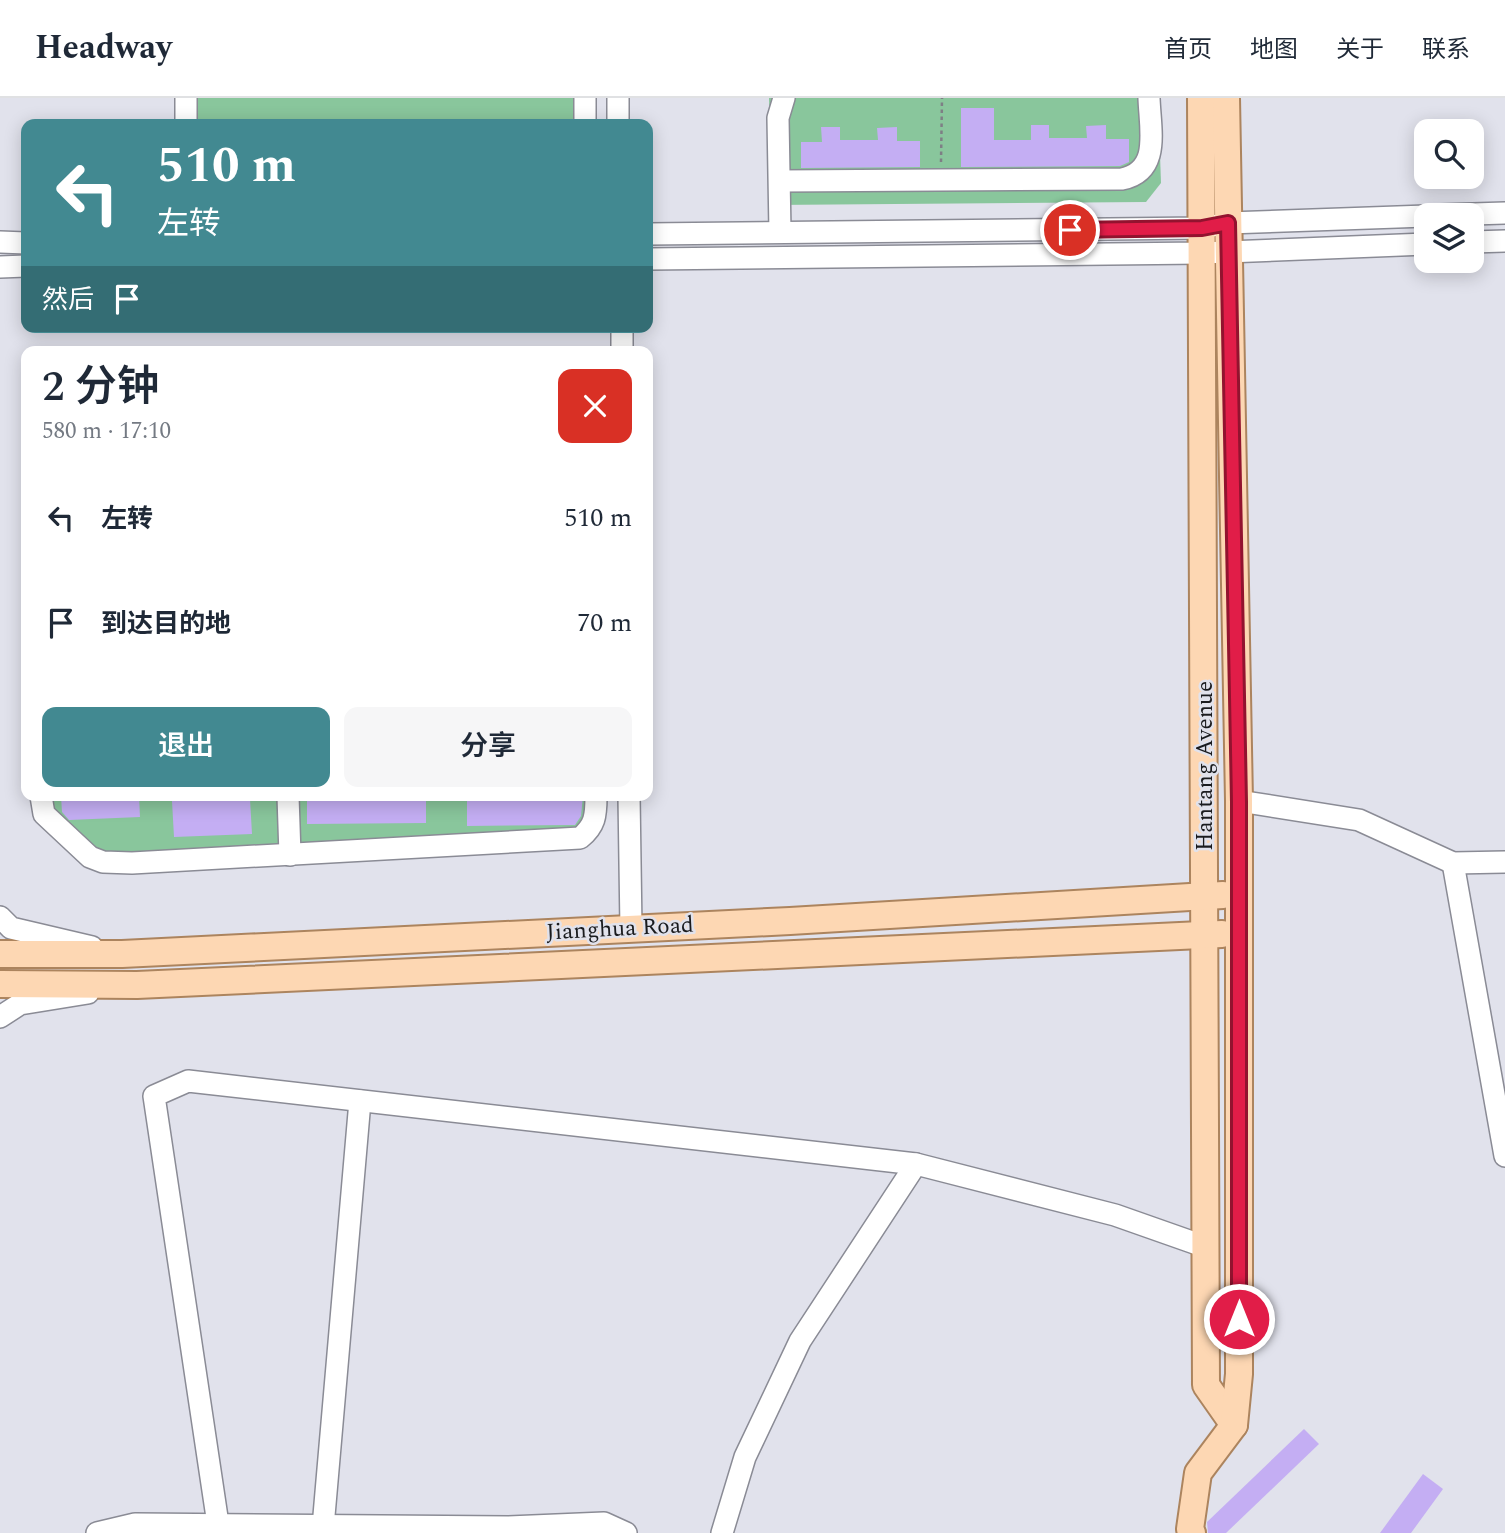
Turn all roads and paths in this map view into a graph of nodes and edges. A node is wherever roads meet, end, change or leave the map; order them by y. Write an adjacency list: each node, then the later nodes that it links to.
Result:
1 (186, 98): 9 (street)
2 (585, 98): 10 (street)
3 (618, 98): 11 (street)
4 (784, 98): 13 (street)
5 (942, 98): 12 (path)
6 (1149, 98): 12 (street)
7 (1201, 98): 20 (main road, Hantang Avenue)
8 (1226, 98): 17 (main road, Hantang Avenue)
9 (186, 119)
10 (586, 119)
11 (618, 119)
12 (941, 179): 13 (street)
13 (780, 181): 18 (street)
14 (1505, 213): 15 (street)
15 (1484, 214)
16 (1414, 216): 17 (street)
17 (1228, 223): 20 (street); 26 (main road, Hantang Avenue)
18 (780, 232): 19 (street); 20 (street)
19 (653, 234)
20 (1202, 241): 26 (street); 27 (street); 39 (main road, Hantang Avenue)
21 (1505, 241): 23 (street)
22 (0, 242): 24 (street)
23 (1484, 242)
24 (21, 243)
25 (1414, 244): 26 (street)
26 (1228, 250): 34 (main road, Hantang Avenue)
27 (653, 259)
28 (21, 266): 29 (street)
29 (0, 267)
30 (42, 801): 35 (street)
31 (288, 801): 35 (street)
32 (595, 801): 35 (street)
33 (629, 801): 41 (street)
34 (1239, 802): 37 (street); 38 (main road, Hantang Avenue)
35 (290, 855)
36 (1505, 862): 37 (street)
37 (1453, 863): 50 (street)
38 (1239, 894): 39 (main road, Jianghua Road); 42 (main road, Hantang Avenue)
39 (1206, 895): 41 (main road, Jianghua Road); 43 (main road, Hantang Avenue)
40 (0, 917): 45 (street)
41 (631, 929): 45 (main road, Jianghua Road)
42 (1239, 933): 43 (main road, Jianghua Road); 53 (main road, Hantang Avenue)
43 (1206, 934): 47 (main road, Jianghua Road); 52 (main road, Hantang Avenue)
44 (0, 954): 45 (main road, Jianghua Road)
45 (122, 954)
46 (0, 984): 47 (main road, Jianghua Road)
47 (137, 985): 48 (street)
48 (0, 1017)
49 (360, 1101): 51 (street); 54 (street); 55 (street)
50 (1505, 1156)
51 (916, 1164): 52 (street); 58 (street)
52 (1206, 1247): 53 (main road, Hantang Avenue)
53 (1234, 1425): 59 (main road)
54 (218, 1524): 55 (street); 56 (street)
55 (323, 1527): 57 (street)
56 (97, 1533)
57 (626, 1533)
58 (722, 1533)
59 (1192, 1533)

